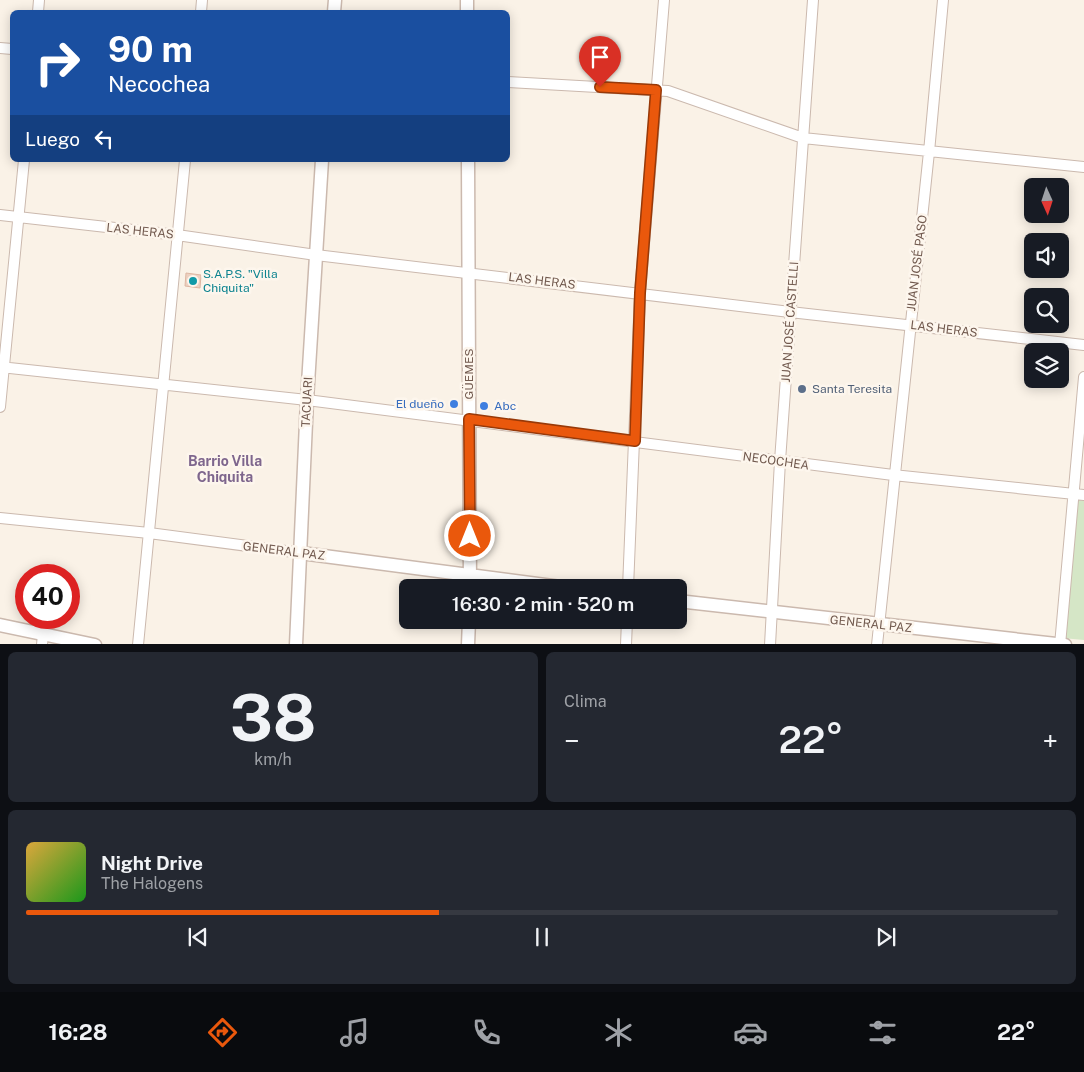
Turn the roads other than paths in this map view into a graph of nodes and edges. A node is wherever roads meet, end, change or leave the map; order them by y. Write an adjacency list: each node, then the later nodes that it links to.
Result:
1 (664, 0): 5 (street)
2 (813, 0): 6 (street, JUAN JOSÉ CASTELLI)
3 (943, 0): 7 (street, JUAN JOSÉ PASO)
4 (510, 82): 5 (street)
5 (656, 90): 6 (street); 18 (street)
6 (803, 138): 7 (street); 19 (street, JUAN JOSÉ CASTELLI)
7 (929, 152): 12 (street); 20 (street, JUAN JOSÉ PASO)
8 (24, 162): 14 (street)
9 (185, 162): 15 (street)
10 (322, 162): 16 (street, TACUARI)
11 (468, 162): 17 (street, GÜEMES)
12 (1084, 167)
13 (0, 215): 14 (street, LAS HERAS)
14 (18, 217): 15 (street, LAS HERAS); 22 (street)
15 (177, 235): 16 (street, LAS HERAS); 24 (street)
16 (316, 254): 17 (street, LAS HERAS); 25 (street, TACUARI)
17 (468, 272): 18 (street, LAS HERAS); 27 (street, GÜEMES)
18 (640, 293): 19 (street, LAS HERAS); 28 (street)
19 (790, 312): 20 (street, LAS HERAS); 29 (street, JUAN JOSÉ CASTELLI)
20 (909, 325): 21 (street, LAS HERAS); 30 (street, JUAN JOSÉ PASO)
21 (1084, 345)
22 (2, 367): 24 (street); 26 (street)
23 (1084, 377): 31 (street)
24 (164, 384): 25 (street); 34 (street)
25 (307, 400): 27 (street, NECOCHEA); 35 (street, TACUARI)
26 (0, 407)
27 (469, 419): 28 (street, NECOCHEA); 37 (street, GÜEMES)
28 (635, 441): 29 (street, NECOCHEA); 38 (street)
29 (780, 461): 30 (street, NECOCHEA); 40 (street, JUAN JOSÉ CASTELLI)
30 (893, 476): 31 (street, NECOCHEA); 42 (street, JUAN JOSÉ PASO)
31 (1073, 494): 32 (street, NECOCHEA); 53 (street)
32 (1084, 495)
33 (0, 518): 34 (street, GENERAL PAZ)
34 (149, 534): 35 (street, GENERAL PAZ); 47 (street)
35 (301, 553): 36 (street, GENERAL PAZ); 48 (street, TACUARI)
36 (458, 579)
37 (470, 579)
38 (628, 579)
39 (687, 603): 40 (street, GENERAL PAZ)
40 (772, 614): 42 (street, GENERAL PAZ); 51 (street, JUAN JOSÉ CASTELLI)
41 (0, 625): 45 (street)
42 (878, 626): 52 (street, JUAN JOSÉ PASO); 53 (street, GENERAL PAZ)
43 (469, 629): 49 (street)
44 (627, 629): 50 (street)
45 (42, 639): 46 (street)
46 (95, 644)
47 (138, 644)
48 (296, 644)
49 (468, 644)
50 (626, 644)
51 (770, 644)
52 (877, 644)
53 (1060, 644): 54 (street, GENERAL PAZ)
54 (1065, 644)

